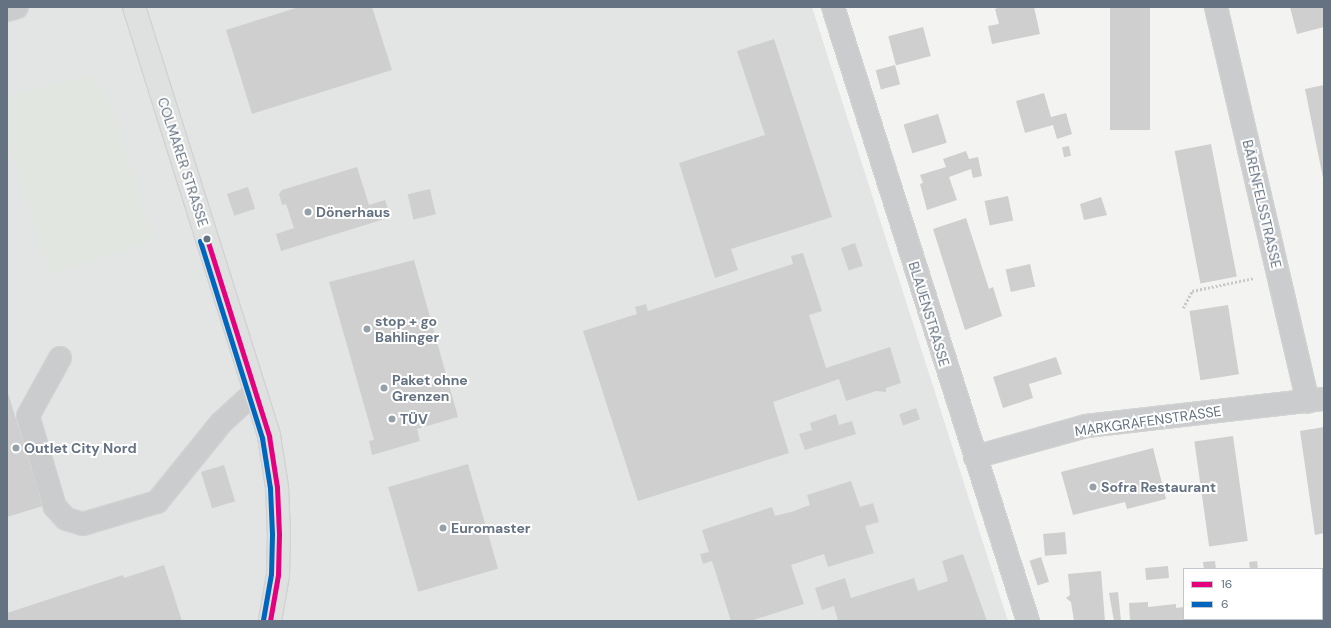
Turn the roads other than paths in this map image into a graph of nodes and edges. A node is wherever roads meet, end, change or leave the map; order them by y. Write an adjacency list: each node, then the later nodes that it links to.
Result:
1 (17, 7): 5 (street)
2 (134, 7): 7 (main road, COLMARER STRASSE)
3 (1216, 7): 8 (street, BÄRENFELSSTRASSE)
4 (839, 8): 9 (street, BLAUENSTRASSE)
5 (7, 10)
6 (60, 358): 7 (street)
7 (255, 392): 10 (main road, COLMARER STRASSE)
8 (1316, 400): 9 (street, MARKGRAFENSTRASSE)
9 (975, 457): 11 (street, BLAUENSTRASSE)
10 (270, 621)
11 (1028, 621)

